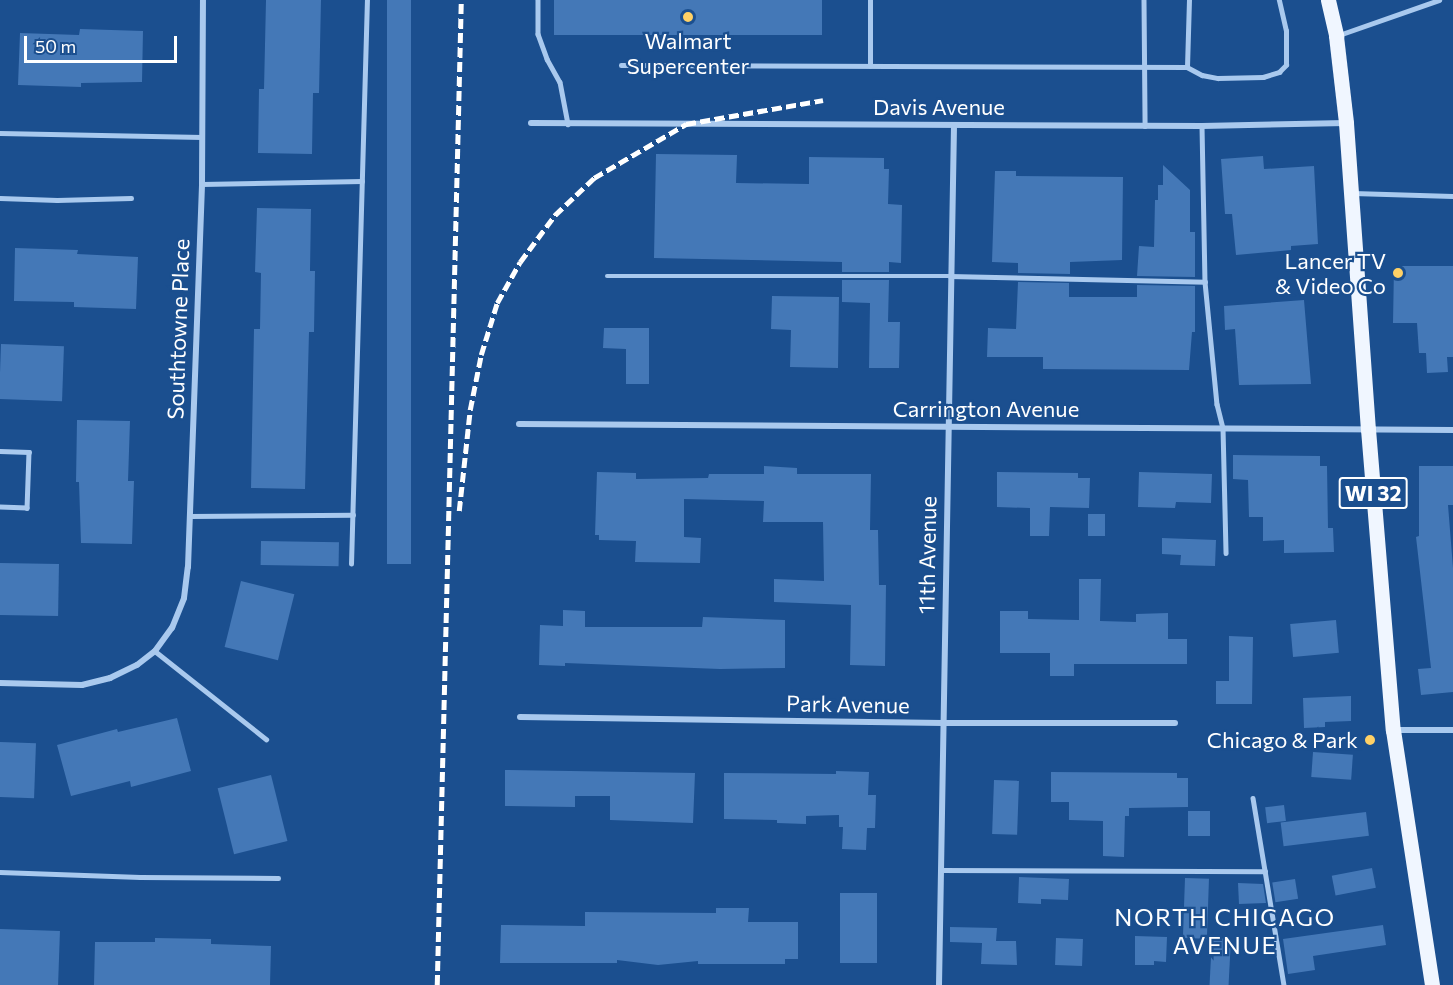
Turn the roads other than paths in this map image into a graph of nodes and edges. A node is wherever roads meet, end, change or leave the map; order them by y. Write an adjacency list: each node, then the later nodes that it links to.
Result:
1 (203, 0): 22 (street, Southtowne Place)
2 (367, 0): 23 (lane)
3 (538, 0): 17 (lane)
4 (870, 0): 12 (lane)
5 (1144, 0): 14 (lane)
6 (1189, 0): 13 (lane)
7 (1279, 0): 13 (lane)
8 (1328, 0): 10 (main road, WI 32)
9 (1439, 0): 10 (lane)
10 (1336, 36): 16 (main road, WI 32)
11 (621, 65): 12 (lane)
12 (870, 66): 14 (lane)
13 (1187, 67): 14 (lane)
14 (1145, 68): 19 (lane)
15 (531, 123): 17 (street, Davis Avenue)
16 (1346, 123): 20 (street, Davis Avenue); 25 (main road, WI 32)
17 (568, 124): 18 (street, Davis Avenue)
18 (954, 126): 19 (street, Davis Avenue); 30 (street, 11th Avenue)
19 (1145, 126): 20 (street, Davis Avenue)
20 (1202, 126): 31 (lane)
21 (0, 133): 22 (lane)
22 (202, 137): 24 (street, Southtowne Place)
23 (362, 181): 24 (lane); 39 (lane)
24 (202, 184): 40 (street, Southtowne Place)
25 (1350, 193): 26 (lane); 35 (main road, WI 32)
26 (1453, 196)
27 (0, 198): 28 (lane)
28 (131, 198)
29 (607, 276): 30 (lane)
30 (950, 276): 31 (lane); 33 (street, 11th Avenue)
31 (1205, 282): 34 (lane)
32 (519, 424): 33 (street, Carrington Avenue)
33 (947, 428): 34 (street, Carrington Avenue); 46 (street, 11th Avenue)
34 (1223, 428): 35 (street, Carrington Avenue); 41 (lane)
35 (1368, 429): 36 (street, Carrington Avenue); 48 (main road, WI 32)
36 (1453, 430)
37 (0, 451): 38 (lane)
38 (0, 507)
39 (353, 515): 40 (lane); 42 (lane)
40 (190, 516): 43 (street, Southtowne Place)
41 (1226, 553)
42 (351, 564)
43 (155, 651): 44 (street); 50 (lane)
44 (0, 683)
45 (520, 717): 46 (street, Park Avenue)
46 (943, 723): 47 (street, Park Avenue); 52 (street, 11th Avenue)
47 (1175, 723)
48 (1393, 730): 49 (street); 58 (main road, WI 32)
49 (1453, 730)
50 (266, 739)
51 (1252, 798): 53 (lane)
52 (941, 870): 53 (lane); 56 (street, 11th Avenue)
53 (1265, 870): 57 (lane)
54 (0, 872): 55 (lane)
55 (278, 878)
56 (939, 985)
57 (1284, 985)
58 (1432, 985)

